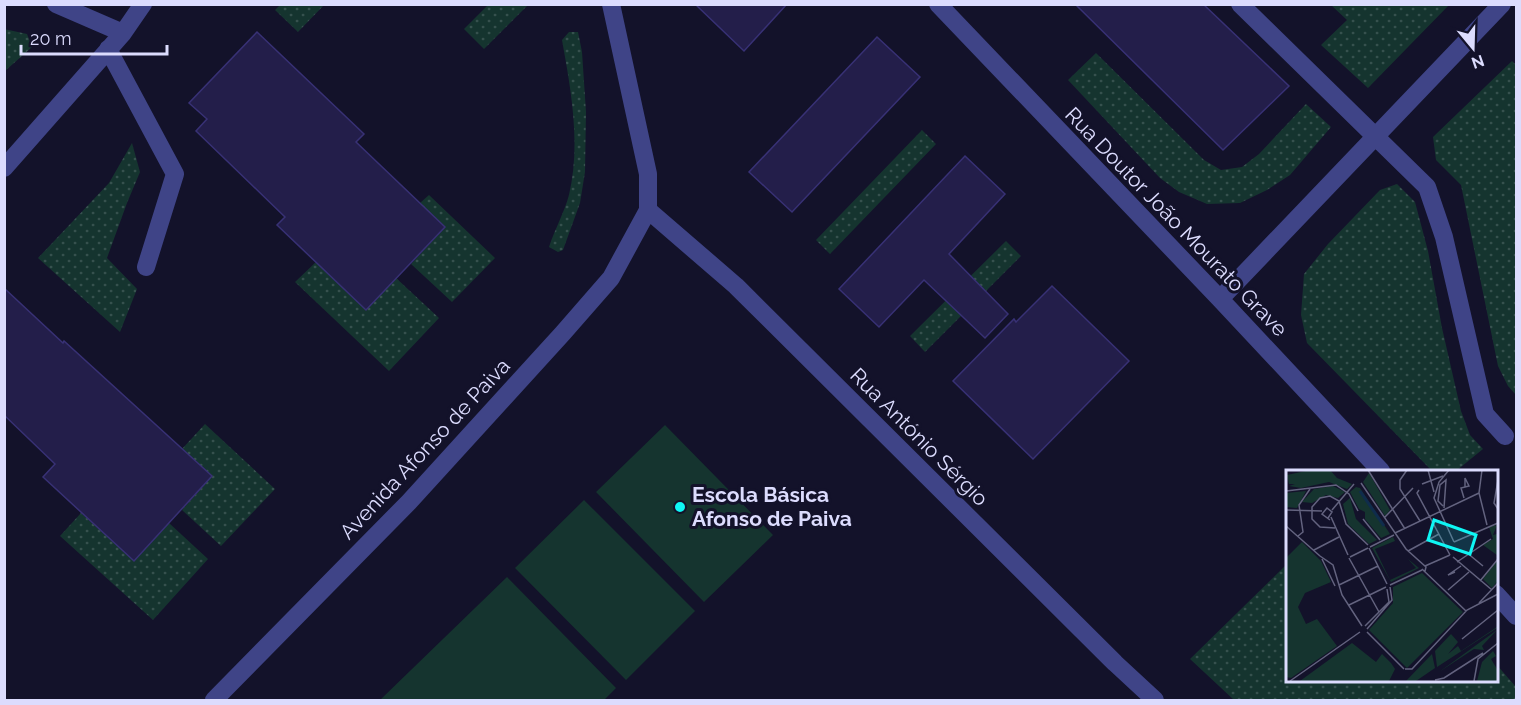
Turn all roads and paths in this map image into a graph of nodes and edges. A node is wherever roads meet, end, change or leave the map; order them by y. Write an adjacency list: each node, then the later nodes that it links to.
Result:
1 (56, 4): 7 (street)
2 (143, 4): 7 (street)
3 (611, 4): 11 (street)
4 (938, 4): 13 (street, Rua Doutor João Mourato Grave)
5 (1240, 4): 9 (street)
6 (1502, 4): 9 (street)
7 (123, 33): 8 (street)
8 (108, 49): 10 (street); 12 (street)
9 (1375, 137): 13 (street); 14 (street)
10 (4, 168)
11 (648, 210): 18 (street, Avenida Afonso de Paiva); 19 (street, Rua António Sérgio)
12 (146, 267)
13 (1220, 298): 15 (street, Rua Doutor João Mourato Grave)
14 (1505, 436)
15 (1380, 470)
16 (1497, 595): 17 (street)
17 (1516, 616)
18 (214, 700)
19 (1155, 700)

